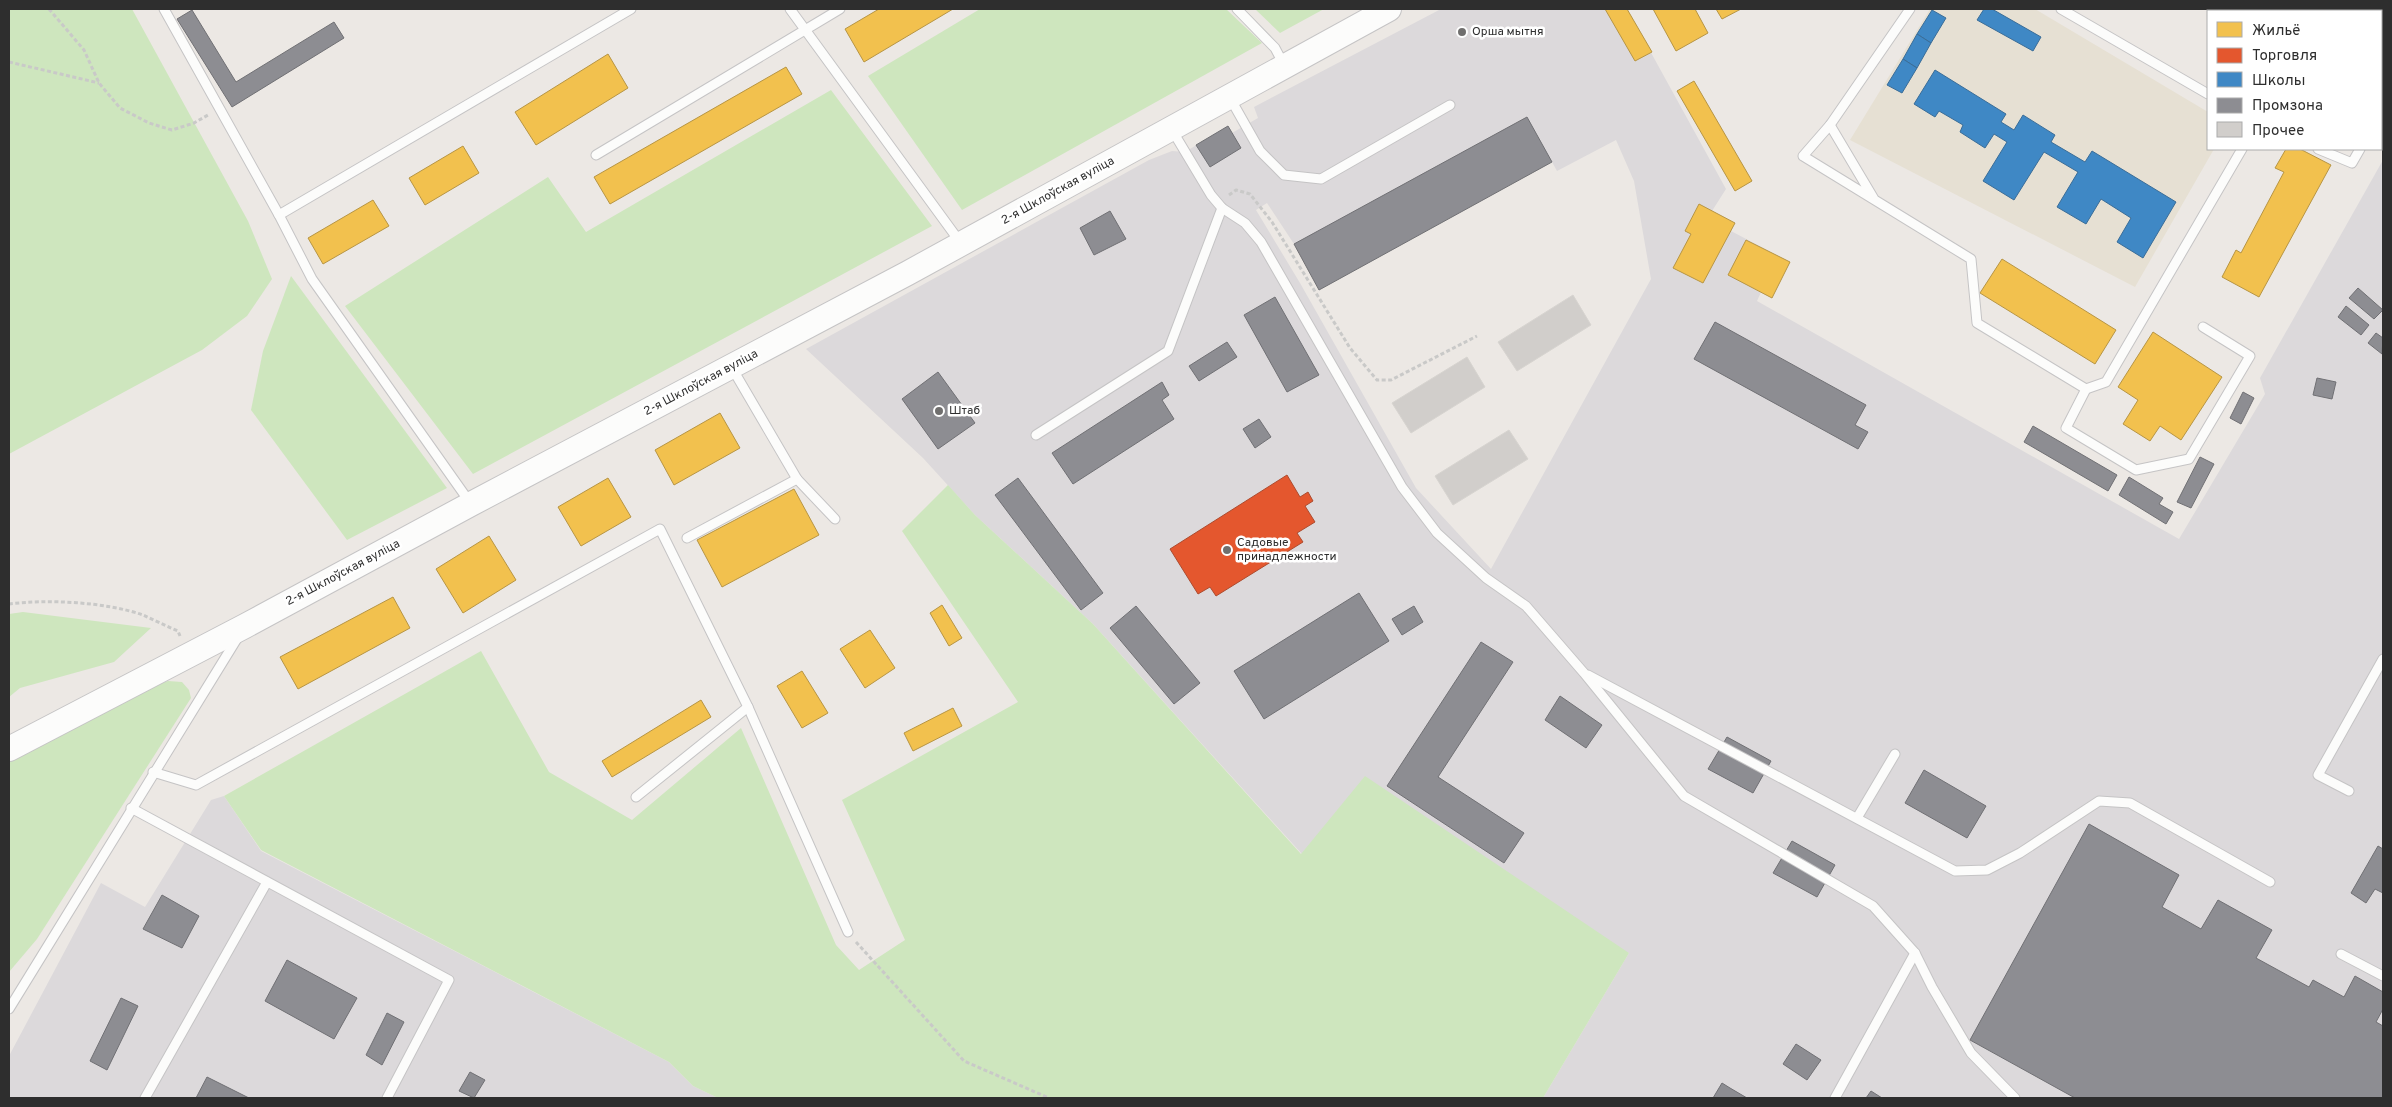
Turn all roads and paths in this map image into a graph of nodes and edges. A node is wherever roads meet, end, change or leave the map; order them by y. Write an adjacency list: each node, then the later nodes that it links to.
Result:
1 (49, 9): 13 (path)
2 (164, 9): 17 (lane)
3 (631, 9): 26 (lane)
4 (790, 9): 10 (lane)
5 (840, 9): 10 (lane)
6 (1237, 9): 12 (lane)
7 (1389, 9): 12 (street, 2-я Шклоўская вуліца)
8 (1910, 9): 18 (lane)
9 (2061, 9): 14 (lane)
10 (804, 30): 23 (lane); 27 (lane)
11 (9, 62): 13 (path)
12 (1284, 65): 15 (street, 2-я Шклоўская вуліца)
13 (99, 83): 17 (path)
14 (2207, 93)
15 (1229, 96): 16 (lane); 19 (street, 2-я Шклоўская вуліца)
16 (1450, 105)
17 (220, 108): 26 (lane)
18 (1830, 126): 24 (lane); 24 (lane)
19 (1170, 128): 25 (lane); 27 (street, 2-я Шклоўская вуліца)
20 (2241, 150): 31 (lane)
21 (2320, 150): 22 (lane)
22 (2359, 150)
23 (596, 154)
24 (1874, 199): 31 (lane)
25 (1222, 208): 29 (path); 32 (lane); 41 (lane)
26 (279, 215): 34 (lane)
27 (962, 244): 30 (street, 2-я Шклоўская вуліца)
28 (2203, 327): 31 (lane)
29 (1477, 336)
30 (732, 368): 33 (lane); 34 (street, 2-я Шклоўская вуліца)
31 (2086, 388)
32 (1036, 435)
33 (798, 479): 35 (lane); 36 (lane)
34 (471, 504): 38 (street, 2-я Шклоўская вуліца)
35 (835, 519)
36 (687, 538)
37 (9, 604): 39 (path)
38 (245, 626): 39 (street, 2-я Шклоўская вуліца); 45 (lane)
39 (190, 655): 43 (street, 2-я Шклоўская вуліца)
40 (2383, 659): 46 (lane)
41 (1584, 673): 49 (lane); 53 (lane)
42 (748, 707): 45 (lane); 47 (lane); 52 (lane)
43 (9, 749)
44 (1895, 754): 49 (lane)
45 (153, 772): 48 (lane)
46 (2349, 791)
47 (636, 797)
48 (131, 808): 50 (lane); 56 (lane)
49 (1857, 818): 51 (lane)
50 (267, 882): 57 (lane); 58 (lane)
51 (2270, 882)
52 (848, 932): 59 (path)
53 (1915, 953): 60 (lane); 61 (lane)
54 (2342, 954): 55 (lane)
55 (2383, 976)
56 (9, 1008)
57 (145, 1098)
58 (387, 1098)
59 (1049, 1098)
60 (1835, 1098)
61 (2015, 1098)

